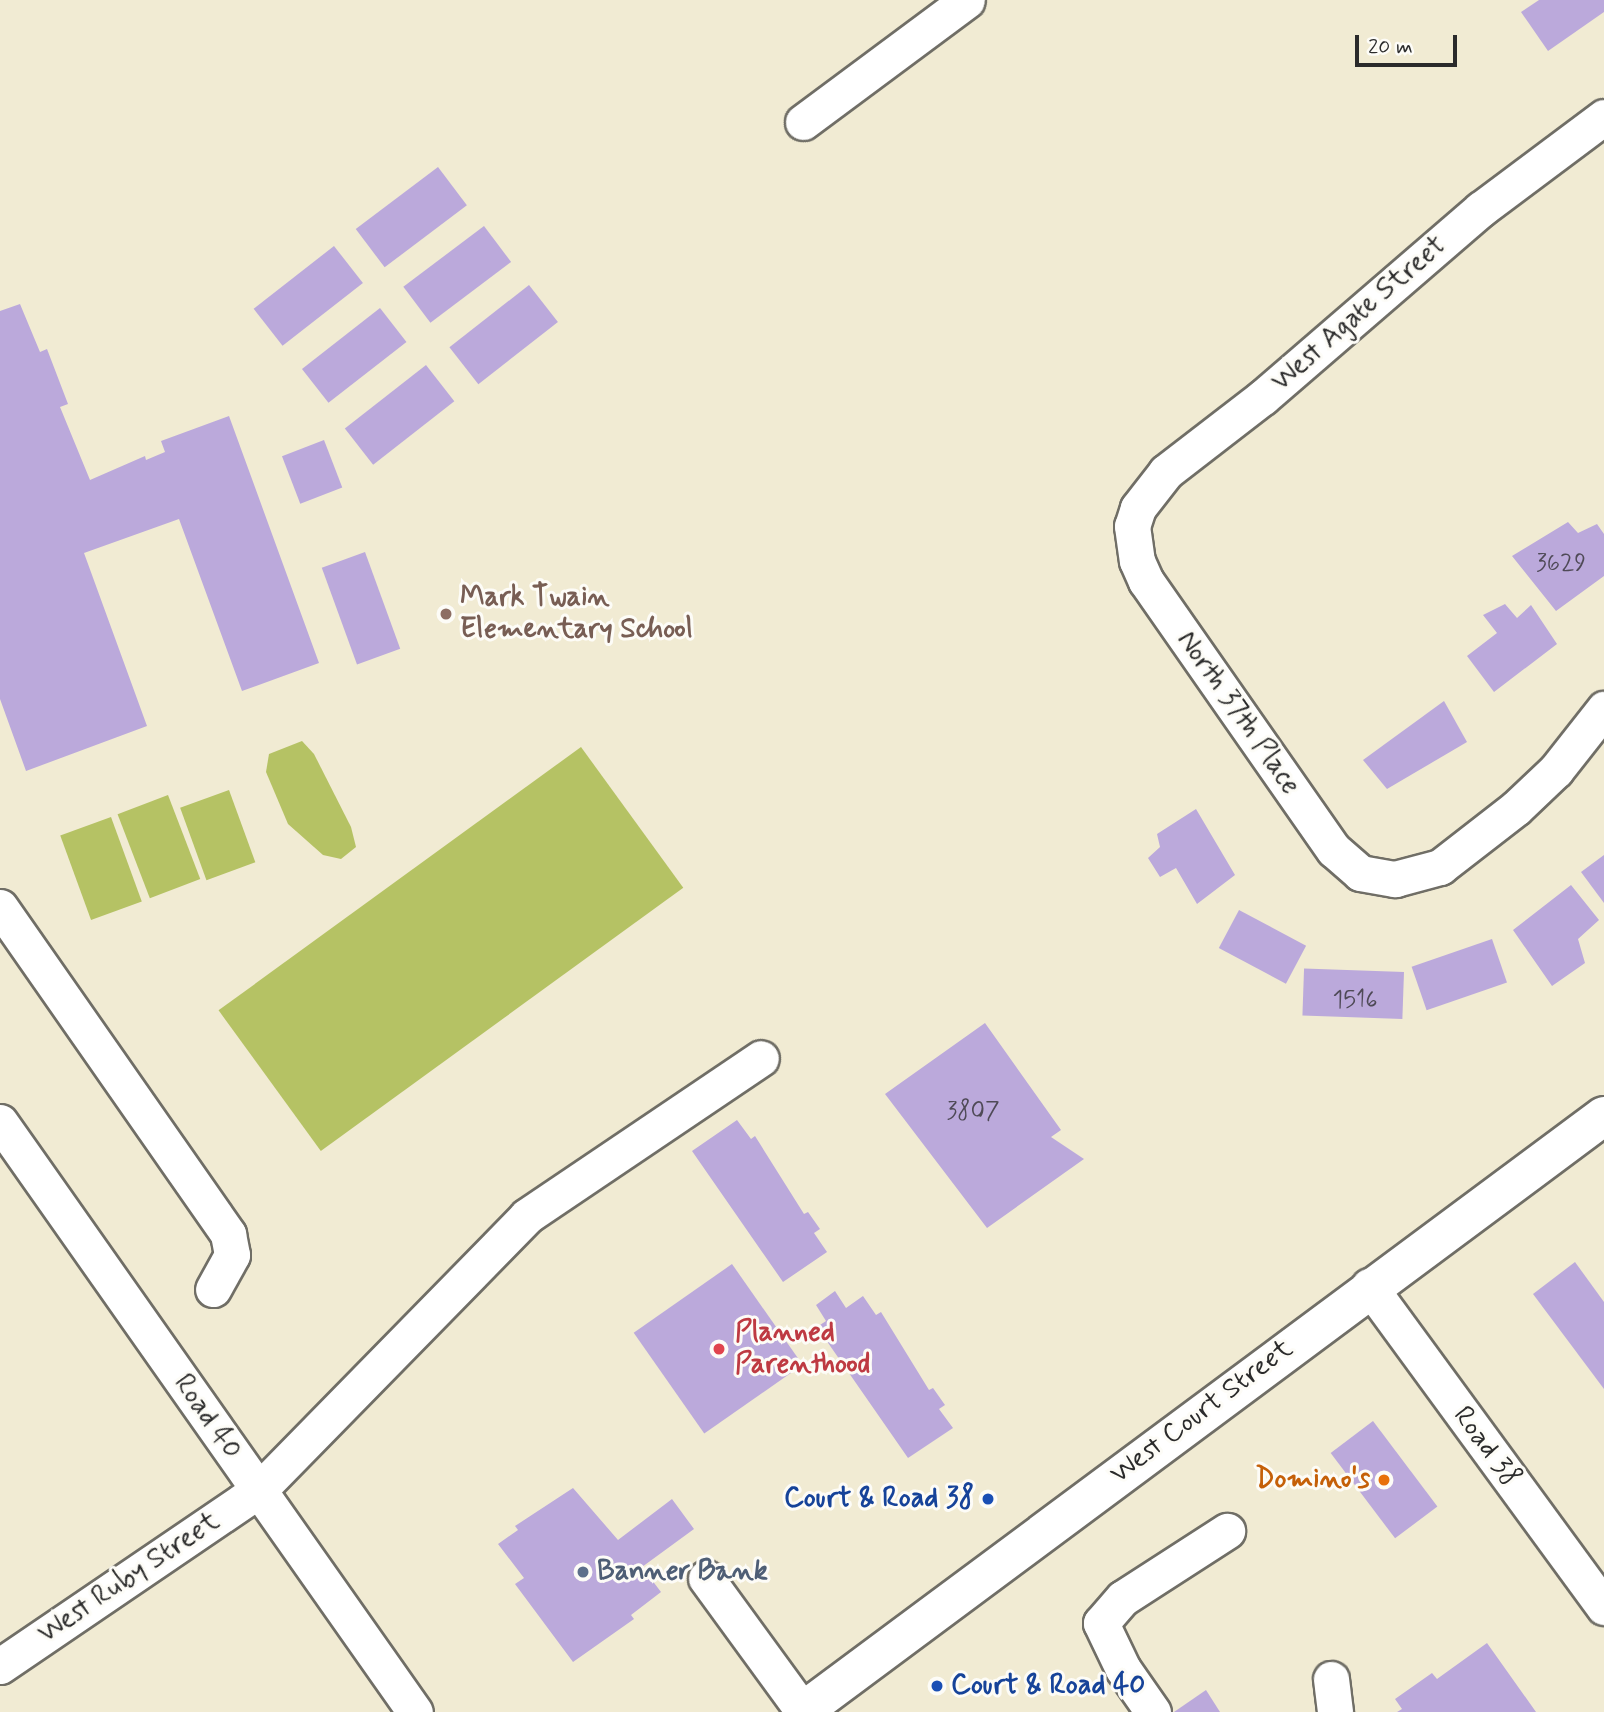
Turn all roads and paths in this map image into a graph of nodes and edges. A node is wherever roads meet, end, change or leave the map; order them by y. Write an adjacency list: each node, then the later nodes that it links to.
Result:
1 (967, 0): 3 (street)
2 (1604, 117): 4 (street, West Agate Street)
3 (803, 122)
4 (1132, 526): 5 (street, North 37th Place)
5 (1604, 709)
6 (0, 906): 11 (street)
7 (761, 1058): 12 (street, West Ruby Street)
8 (1604, 1115): 10 (main road, West Court Street)
9 (0, 1122): 12 (street, Road 40)
10 (1369, 1286): 15 (street, Road 38); 17 (main road, West Court Street)
11 (213, 1289)
12 (259, 1490): 16 (street, West Ruby Street); 18 (street, Road 40)
13 (1227, 1531): 19 (street)
14 (706, 1578): 17 (street)
15 (1604, 1607)
16 (0, 1666)
17 (803, 1711)
18 (415, 1712)
19 (1153, 1712)

